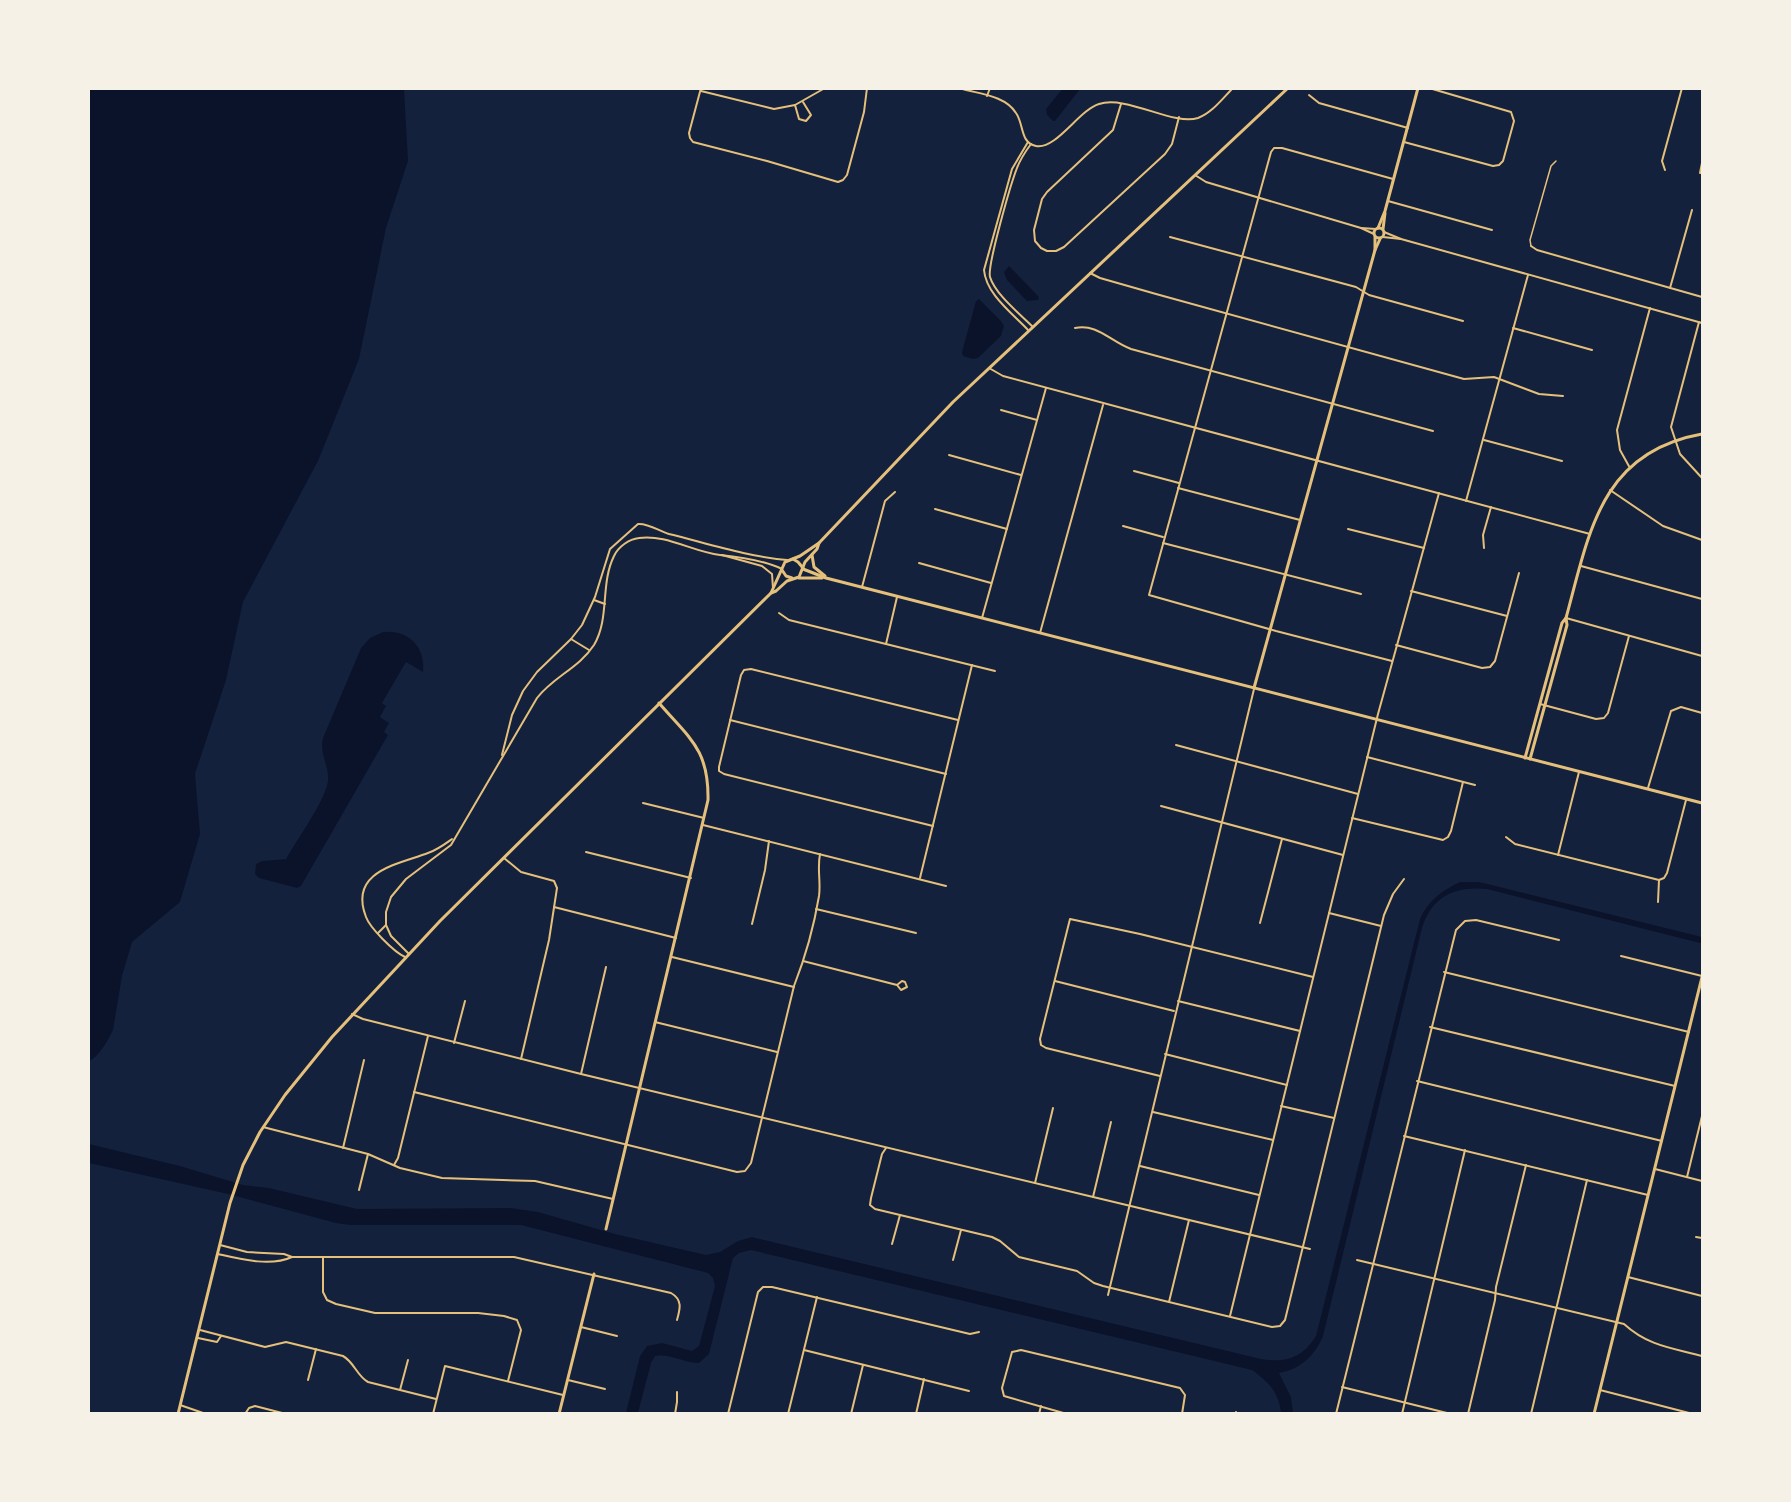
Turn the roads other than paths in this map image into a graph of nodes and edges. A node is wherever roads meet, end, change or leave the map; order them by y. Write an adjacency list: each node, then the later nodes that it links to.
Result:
1 (825, 88): 13 (street)
2 (867, 88): 10 (street)
3 (959, 88): 12 (street)
4 (990, 88): 12 (street)
5 (1233, 88): 16 (street)
6 (1288, 88): 24 (main road)
7 (1418, 88): 17 (main road)
8 (1429, 88): 18 (street)
9 (1682, 88): 22 (street)
10 (701, 90): 15 (street)
11 (1309, 95): 17 (street)
12 (987, 96): 19 (street)
13 (802, 102): 15 (street); 15 (street)
14 (1121, 104): 16 (street); 16 (street); 19 (street)
15 (795, 105)
16 (1179, 117)
17 (1408, 128): 18 (main road)
18 (1404, 142): 25 (main road)
19 (1029, 143): 36 (street); 37 (street)
20 (1556, 161): 38 (lane)
21 (1702, 163): 23 (street)
22 (1665, 170)
23 (1702, 173)
24 (1195, 175): 26 (street); 43 (main road)
25 (1394, 179): 26 (street); 27 (main road)
26 (1259, 197): 30 (street); 40 (street)
27 (1388, 201): 29 (main road); 32 (street)
28 (1692, 210): 45 (street)
29 (1385, 211): 31 (main road); 33 (main road)
30 (1361, 228): 31 (street); 34 (street)
31 (1377, 229): 33 (main road); 34 (main road)
32 (1492, 230)
33 (1383, 234): 34 (main road); 39 (main road); 44 (street)
34 (1375, 235): 39 (main road)
35 (1170, 237): 40 (street)
36 (992, 238): 37 (street); 42 (street)
37 (997, 240): 41 (street)
38 (1531, 246): 45 (street)
39 (1374, 250): 46 (main road)
40 (1242, 256): 46 (street); 49 (street)
41 (989, 269): 42 (street); 52 (street)
42 (984, 270): 55 (street)
43 (1090, 273): 49 (street); 52 (main road)
44 (1528, 274): 48 (street); 54 (street)
45 (1670, 288): 47 (street)
46 (1364, 291): 50 (street); 56 (main road)
47 (1702, 297)
48 (1650, 308): 51 (street); 75 (street)
49 (1226, 314): 56 (street); 59 (street)
50 (1463, 321)
51 (1701, 322): 71 (street)
52 (1033, 327): 55 (main road)
53 (1075, 328): 59 (street)
54 (1513, 328): 57 (street); 60 (street)
55 (1028, 330): 58 (main road)
56 (1348, 347): 60 (street); 64 (main road)
57 (1592, 350)
58 (989, 368): 61 (street); 96 (main road)
59 (1210, 370): 64 (street); 67 (street)
60 (1500, 379): 62 (street); 70 (street)
61 (1046, 388): 63 (street); 66 (street)
62 (1563, 396)
63 (1104, 403): 67 (street); 131 (street)
64 (1332, 404): 68 (street); 73 (main road)
65 (1000, 410): 66 (street)
66 (1037, 420): 77 (street)
67 (1194, 428): 73 (street); 79 (street)
68 (1433, 431)
69 (1702, 434): 71 (main road)
70 (1483, 440): 74 (street); 84 (street)
71 (1675, 441): 75 (main road); 78 (street)
72 (949, 455): 77 (street)
73 (1317, 461): 83 (street); 87 (main road)
74 (1562, 461)
75 (1630, 468): 81 (main road)
76 (1134, 471): 79 (street)
77 (1022, 475): 89 (street)
78 (1702, 478)
79 (1179, 483): 80 (street)
80 (1178, 488): 87 (street); 93 (street)
81 (1610, 490): 92 (main road); 95 (street)
82 (895, 492): 117 (street)
83 (1439, 493): 84 (street); 99 (street)
84 (1466, 501): 85 (street)
85 (1491, 507): 92 (street); 100 (street)
86 (935, 509): 89 (street)
87 (1300, 520): 111 (main road)
88 (1123, 526): 93 (street)
89 (1007, 529): 115 (street)
90 (1348, 529): 99 (street)
91 (633, 530): 94 (street); 98 (street); 105 (street)
92 (1590, 534): 107 (main road)
93 (1164, 537): 97 (street)
94 (637, 538): 101 (street); 103 (street)
95 (1702, 540)
96 (819, 543): 102 (main road); 104 (main road)
97 (1163, 543): 111 (street); 130 (street)
98 (611, 548): 101 (street); 114 (street)
99 (1424, 548): 119 (street)
100 (1484, 548)
101 (616, 552): 116 (street)
102 (812, 554): 108 (main road); 113 (main road)
103 (722, 555): 109 (street); 118 (street)
104 (792, 559): 105 (main road); 108 (main road)
105 (787, 560): 109 (main road)
106 (919, 563): 115 (street)
107 (1581, 566): 123 (street); 129 (main road)
108 (803, 568): 112 (main road); 113 (main road)
109 (782, 570): 112 (main road); 118 (main road)
110 (1519, 573): 127 (street)
111 (1285, 574): 121 (street); 130 (main road)
112 (795, 578): 113 (main road); 120 (main road)
113 (826, 578): 117 (main road)
114 (600, 583): 116 (street); 124 (street)
115 (992, 583): 128 (street)
116 (607, 585): 125 (street)
117 (862, 587): 122 (main road)
118 (772, 588): 120 (main road)
119 (1411, 591): 127 (street); 135 (street)
120 (771, 593): 142 (main road)
121 (1361, 594)
122 (898, 596): 128 (main road); 134 (street)
123 (1702, 599)
124 (594, 600): 125 (street); 133 (street)
125 (605, 603): 136 (street)
126 (779, 613): 134 (street)
127 (1507, 616): 135 (street)
128 (982, 618): 131 (main road)
129 (1566, 618): 132 (street); 143 (main road)
130 (1270, 629): 138 (street); 141 (main road)
131 (1040, 633): 141 (main road)
132 (1629, 636): 137 (street); 143 (street)
133 (571, 639): 136 (street); 148 (street)
134 (886, 644): 139 (street)
135 (1396, 645): 138 (street)
136 (590, 651): 149 (street)
137 (1702, 656)
138 (1392, 661): 147 (street)
139 (972, 665): 140 (street); 146 (street)
140 (995, 671)
141 (1254, 688): 147 (main road); 155 (street)
142 (659, 703): 166 (main road); 181 (main road)
143 (1543, 704): 153 (main road); 154 (main road)
144 (1702, 712): 160 (street)
145 (730, 720): 146 (street); 157 (street); 170 (street)
146 (958, 720): 157 (street)
147 (1376, 720): 151 (street); 153 (main road)
148 (507, 733): 149 (street); 152 (street)
149 (514, 737): 152 (street)
150 (1176, 745): 155 (street)
151 (1367, 757): 158 (street); 161 (street)
152 (502, 758): 171 (street)
153 (1525, 758): 154 (main road)
154 (1530, 759): 156 (main road)
155 (1236, 761): 161 (street); 168 (street)
156 (1579, 772): 160 (main road); 179 (street)
157 (946, 774): 170 (street)
158 (1463, 782): 159 (street); 167 (street)
159 (1474, 785)
160 (1648, 789): 162 (main road)
161 (1358, 794): 167 (street)
162 (1686, 799): 164 (main road); 185 (street)
163 (643, 803): 166 (street)
164 (1702, 803)
165 (1161, 806): 168 (street)
166 (705, 818): 169 (main road)
167 (1352, 818): 178 (street)
168 (1221, 823): 173 (street); 201 (street)
169 (703, 825): 174 (street); 182 (main road)
170 (933, 826): 183 (street)
171 (455, 837): 175 (street); 180 (street)
172 (1506, 837): 179 (street)
173 (1282, 839): 178 (street); 191 (street)
174 (769, 841): 177 (street); 192 (street)
175 (432, 852): 180 (street); 195 (street)
176 (586, 852): 182 (street)
177 (820, 854): 183 (street); 189 (street)
178 (1343, 855): 190 (street)
179 (1558, 855): 185 (street)
180 (436, 857): 193 (street)
181 (504, 858): 188 (street); 202 (main road)
182 (691, 878): 198 (main road)
183 (920, 879): 186 (street)
184 (1404, 879): 194 (street)
185 (1659, 880): 187 (street)
186 (946, 886)
187 (1658, 903)
188 (554, 907): 198 (street); 225 (street)
189 (816, 909): 196 (street); 205 (street)
190 (1329, 913): 194 (street); 209 (street)
191 (1260, 922)
192 (752, 924)
193 (386, 925): 195 (street); 197 (street)
194 (1381, 926): 239 (street)
195 (378, 933): 200 (street)
196 (915, 933)
197 (391, 936): 200 (street); 202 (street)
198 (676, 938): 204 (main road)
199 (1559, 940): 207 (street)
200 (386, 941): 202 (street)
201 (1191, 947): 209 (street); 210 (street); 214 (street)
202 (406, 955): 216 (main road)
203 (1621, 956): 208 (street)
204 (672, 957): 212 (street); 217 (main road)
205 (803, 961): 211 (street); 212 (street)
206 (606, 967): 227 (street)
207 (1444, 972): 218 (street); 220 (street)
208 (1702, 977): 220 (main road)
209 (1313, 978): 219 (street)
210 (1055, 981): 215 (street); 228 (street)
211 (897, 985)
212 (794, 987): 223 (street)
213 (465, 1000): 222 (street)
214 (1178, 1001): 215 (street); 219 (street)
215 (1175, 1011): 224 (street)
216 (352, 1014): 221 (street); 241 (main road)
217 (654, 1022): 223 (street); 232 (main road)
218 (1431, 1027): 229 (street); 231 (street)
219 (1300, 1031): 230 (street)
220 (1689, 1032): 231 (main road)
221 (428, 1036): 222 (street); 233 (street)
222 (454, 1043): 225 (street)
223 (778, 1052): 238 (street)
224 (1165, 1054): 228 (street); 230 (street)
225 (521, 1059): 227 (street)
226 (364, 1060): 246 (street)
227 (581, 1074): 232 (street)
228 (1160, 1076): 236 (street)
229 (1417, 1081): 242 (street); 244 (street)
230 (1287, 1085): 234 (street)
231 (1675, 1086): 244 (main road)
232 (640, 1089): 238 (street); 245 (main road)
233 (414, 1092): 245 (street); 250 (street)
234 (1281, 1106): 239 (street); 243 (street)
235 (1053, 1108): 257 (street)
236 (1152, 1111): 243 (street); 252 (street)
237 (1702, 1116): 254 (street)
238 (762, 1118): 245 (street); 247 (street)
239 (1334, 1118): 273 (street)
240 (1111, 1122): 261 (street)
241 (263, 1127): 246 (street); 272 (main road)
242 (1404, 1136): 248 (street); 280 (street)
243 (1273, 1140): 259 (street)
244 (1662, 1141): 253 (main road)
245 (627, 1145): 262 (main road)
246 (343, 1148): 249 (street)
247 (886, 1148): 257 (street); 264 (street)
248 (1465, 1150): 251 (street); 283 (street)
249 (368, 1154): 250 (street); 258 (street)
250 (394, 1165): 262 (street)
251 (1526, 1165): 255 (street); 285 (street)
252 (1140, 1166): 259 (street); 263 (street)
253 (1655, 1169): 254 (street); 260 (main road)
254 (1687, 1177): 256 (street)
255 (1587, 1180): 260 (street); 290 (street)
256 (1702, 1181)
257 (1035, 1183): 261 (street)
258 (359, 1190)
259 (1260, 1195): 268 (street)
260 (1648, 1195): 282 (main road)
261 (1093, 1197): 263 (street)
262 (614, 1200): 266 (main road)
263 (1130, 1206): 265 (street); 284 (street)
264 (900, 1215): 267 (street); 271 (street)
265 (1189, 1220): 268 (street); 289 (street)
266 (606, 1229)
267 (961, 1230): 278 (street); 284 (street)
268 (1250, 1235): 273 (street); 291 (street)
269 (1696, 1237): 270 (street)
270 (1702, 1238)
271 (892, 1244)
272 (220, 1245): 275 (main road); 276 (street)
273 (1302, 1247): 274 (street); 291 (street)
274 (1310, 1249)
275 (218, 1254): 276 (street); 295 (main road)
276 (292, 1257): 277 (street)
277 (323, 1257): 281 (street); 308 (street)
278 (953, 1260)
279 (1357, 1260): 280 (street)
280 (1372, 1264): 283 (street); 309 (street)
281 (594, 1274): 292 (street); 294 (main road)
282 (1628, 1277): 287 (street); 293 (main road)
283 (1434, 1279): 285 (street); 317 (street)
284 (1110, 1287): 286 (street); 289 (street)
285 (1495, 1294): 290 (street); 337 (street)
286 (1108, 1295)
287 (1702, 1296)
288 (817, 1298): 296 (street); 301 (street); 327 (street)
289 (1169, 1302): 291 (street)
290 (1556, 1308): 293 (street); 338 (street)
291 (1230, 1317)
292 (678, 1320)
293 (1617, 1322): 302 (street); 312 (main road)
294 (581, 1327): 298 (street); 307 (main road)
295 (198, 1330): 297 (street); 299 (main road)
296 (979, 1332)
297 (221, 1336): 299 (street); 300 (street)
298 (617, 1336)
299 (197, 1337): 318 (main road)
300 (316, 1349): 306 (street); 311 (street)
301 (804, 1350): 304 (street); 328 (street)
302 (1702, 1356)
303 (408, 1360): 311 (street)
304 (863, 1365): 305 (street); 329 (street)
305 (924, 1379): 313 (street); 330 (street)
306 (308, 1380)
307 (568, 1380): 310 (street); 315 (main road)
308 (508, 1381): 315 (street); 316 (street)
309 (1342, 1387): 317 (street); 334 (street)
310 (605, 1389)
311 (400, 1390): 316 (street)
312 (1600, 1390): 339 (main road); 340 (street)
313 (969, 1391)
314 (677, 1392): 326 (street)
315 (564, 1395): 325 (main road)
316 (436, 1399): 324 (street)
317 (1404, 1402): 335 (street); 336 (street)
318 (180, 1405): 320 (main road); 321 (street)
319 (1041, 1406): 331 (street); 332 (street); 333 (street)
320 (178, 1413)
321 (206, 1413)
322 (245, 1413): 323 (street)
323 (286, 1413)
324 (433, 1413)
325 (559, 1413)
326 (675, 1413)
327 (728, 1413)
328 (788, 1413)
329 (851, 1413)
330 (916, 1413)
331 (1039, 1413)
332 (1067, 1413)
333 (1182, 1413)
334 (1336, 1413)
335 (1402, 1413)
336 (1450, 1413)
337 (1468, 1413)
338 (1531, 1413)
339 (1594, 1413)
340 (1693, 1413)

